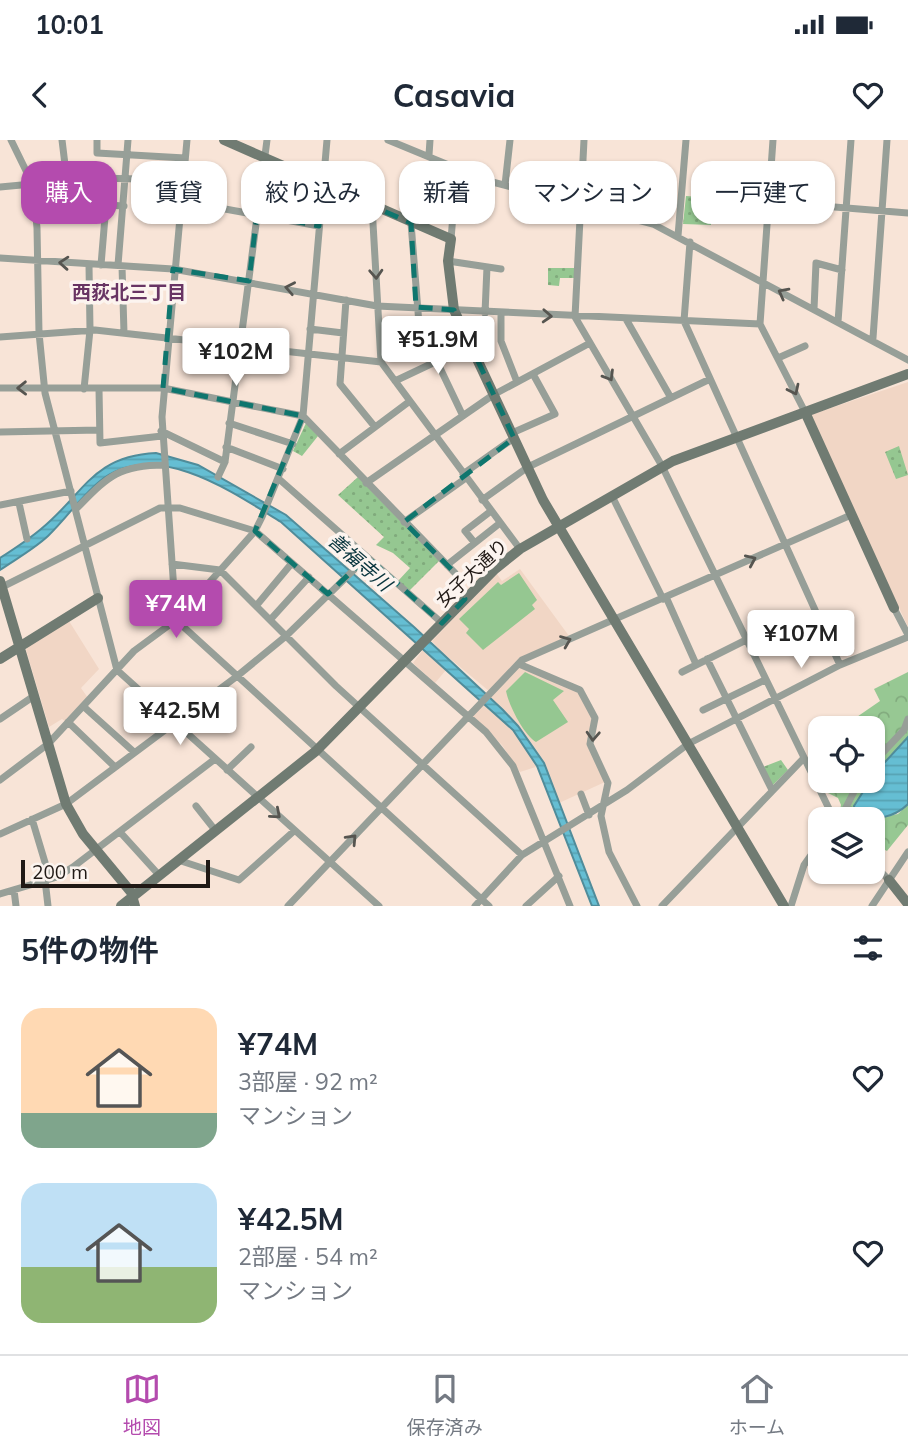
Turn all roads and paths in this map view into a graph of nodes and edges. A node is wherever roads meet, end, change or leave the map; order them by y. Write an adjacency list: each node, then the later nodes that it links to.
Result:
1 (11, 140): 21 (street)
2 (62, 140): 22 (street)
3 (97, 140): 17 (street)
4 (128, 140): 17 (street)
5 (187, 140): 19 (street)
6 (224, 140): 20 (street)
7 (267, 140): 20 (street)
8 (327, 140): 26 (street)
9 (388, 140): 18 (street)
10 (430, 140): 18 (street)
11 (510, 140): 34 (street)
12 (584, 140): 28 (street)
13 (686, 140): 53 (street)
14 (773, 140): 67 (street)
15 (851, 140): 39 (street)
16 (887, 140): 40 (street)
17 (127, 155): 19 (street); 30 (street)
18 (429, 156): 27 (street)
19 (185, 158): 23 (street)
20 (265, 158): 24 (street); 25 (street)
21 (21, 161)
22 (65, 161)
23 (185, 161)
24 (265, 161)
25 (272, 161)
26 (325, 161)
27 (441, 161)
28 (582, 161)
29 (117, 179): 30 (street)
30 (127, 179): 31 (street); 37 (street)
31 (131, 179)
32 (495, 182): 34 (street)
33 (21, 186): 35 (street)
34 (505, 186): 36 (street)
35 (0, 187)
36 (509, 187)
37 (124, 206): 60 (street); 61 (street)
38 (835, 207): 39 (street)
39 (846, 208): 40 (street); 65 (street)
40 (882, 211): 41 (street); 88 (street)
41 (908, 213)
42 (35, 224): 57 (street)
43 (178, 224): 63 (street)
44 (256, 224): 66 (street)
45 (309, 224): 52 (street)
46 (373, 224): 70 (street, one-way to 70)
47 (411, 224): 71 (street)
48 (414, 224): 54 (street)
49 (452, 224): 54 (street)
50 (578, 224): 76 (street)
51 (652, 224): 53 (street)
52 (319, 226): 68 (street)
53 (678, 236): 55 (street)
54 (451, 239): 58 (street)
55 (690, 242): 67 (street); 78 (street)
56 (0, 258): 57 (street)
57 (37, 261): 59 (street, one-way to 57); 83 (street)
58 (448, 261): 62 (street); 73 (street)
59 (89, 265): 60 (street); 82 (street)
60 (101, 265): 61 (street)
61 (120, 266): 63 (street); 84 (street)
62 (487, 267): 64 (street); 74 (street)
63 (173, 269): 66 (street); 87 (street)
64 (500, 269)
65 (842, 270): 72 (street); 79 (street)
66 (249, 281): 68 (street, one-way to 66); 90 (street)
67 (761, 281): 72 (street, one-way to 67); 80 (street)
68 (313, 293): 69 (street); 81 (street)
69 (346, 300): 70 (street); 85 (street)
70 (377, 306): 71 (street); 98 (street)
71 (416, 307): 73 (street); 99 (street)
72 (814, 309): 79 (street)
73 (454, 310): 74 (street); 91 (street)
74 (485, 313): 75 (street)
75 (501, 313): 76 (street, one-way to 76); 104 (street)
76 (575, 317): 77 (street); 89 (street)
77 (626, 319): 78 (street); 111 (street)
78 (684, 321): 80 (street); 102 (street)
79 (838, 322): 88 (street)
80 (760, 324): 96 (street)
81 (310, 329): 85 (street); 94 (street)
82 (90, 330): 83 (street); 84 (street); 108 (street)
83 (39, 333): 86 (street); 105 (street)
84 (124, 333): 87 (street)
85 (343, 333): 95 (street)
86 (0, 337)
87 (167, 337): 90 (street); 107 (street)
88 (873, 338): 97 (street)
89 (590, 343): 100 (street); 117 (street, one-way to 117)
90 (239, 346): 94 (street); 113 (street)
91 (469, 346): 99 (street); 110 (street)
92 (805, 346): 96 (street)
93 (908, 351): 97 (street)
94 (307, 354): 95 (street); 116 (street)
95 (341, 358): 98 (street); 119 (street)
96 (778, 358): 114 (street, one-way to 114)
97 (908, 359)
98 (381, 362): 103 (street)
99 (436, 362): 103 (street); 115 (street)
100 (533, 374): 104 (street); 125 (street)
101 (908, 374): 114 (street, 女子大通り)
102 (708, 380): 111 (street); 126 (street)
103 (395, 381): 112 (street)
104 (517, 382): 110 (street)
105 (44, 387): 106 (street, one-way to 106); 108 (street); 121 (street)
106 (0, 388)
107 (163, 388): 109 (street); 113 (street); 123 (street)
108 (84, 389): 109 (street)
109 (99, 389): 120 (street)
110 (493, 395): 115 (street); 125 (street)
111 (671, 398): 117 (street)
112 (410, 401): 119 (street); 124 (street)
113 (232, 402): 116 (street); 118 (street)
114 (805, 412): 126 (street, 女子大通り); 147 (street)
115 (462, 414): 124 (street)
116 (303, 416): 127 (street); 129 (street)
117 (633, 417): 132 (street); 133 (street)
118 (229, 423): 127 (street); 128 (street)
119 (375, 427): 129 (street)
120 (99, 430): 121 (street); 123 (street)
121 (54, 431): 122 (street); 139 (street)
122 (0, 432)
123 (162, 434): 130 (street); 131 (street)
124 (435, 435): 135 (street); 138 (street)
125 (513, 436): 133 (street); 135 (street)
126 (736, 438): 132 (street, 女子大通り); 154 (street)
127 (293, 444): 134 (street)
128 (226, 447): 131 (street); 134 (street)
129 (339, 454): 138 (street)
130 (164, 462): 144 (street); 145 (street)
131 (225, 462): 136 (street)
132 (662, 466): 140 (street, 女子大通り); 162 (street)
133 (528, 467): 141 (street); 150 (street)
134 (283, 469): 137 (street)
135 (464, 476): 141 (street); 148 (street)
136 (218, 477)
137 (279, 479): 151 (street); 157 (street)
138 (366, 483): 148 (street)
139 (72, 494): 142 (street); 145 (street)
140 (612, 496): 150 (street, 女子大通り); 167 (street)
141 (482, 500): 146 (street)
142 (19, 503): 143 (street); 152 (street)
143 (0, 505)
144 (167, 506): 151 (street); 155 (street); 159 (street)
145 (75, 508): 155 (street)
146 (491, 511): 149 (street); 153 (street)
147 (851, 515): 154 (street); 170 (street)
148 (404, 522): 160 (street)
149 (500, 523): 153 (street); 156 (street)
150 (558, 526): 156 (street, 女子大通り); 173 (street)
151 (255, 531): 158 (street); 161 (street)
152 (27, 539)
153 (474, 542): 160 (street)
154 (786, 544): 162 (street, one-way to 154); 184 (street)
155 (85, 545): 164 (street); 166 (street)
156 (520, 549): 168 (street, 女子大通り)
157 (367, 557): 165 (street); 174 (street)
158 (292, 563): 163 (street); 169 (street)
159 (172, 564): 161 (street); 171 (street)
160 (447, 565): 168 (street)
161 (220, 570): 169 (street); 171 (street)
162 (715, 576): 167 (street); 177 (street)
163 (309, 578): 165 (street); 172 (street)
164 (1, 585): 178 (street)
165 (328, 594): 175 (street); 181 (street)
166 (98, 598): 178 (street); 185 (street)
167 (665, 598): 173 (street); 183 (street)
168 (466, 599): 174 (street, 女子大通り)
169 (256, 606): 172 (street)
170 (894, 608): 176 (street)
171 (176, 620): 185 (street); 187 (street)
172 (270, 620): 175 (street)
173 (614, 620): 182 (street, one-way to 173); 202 (street)
174 (442, 623): 181 (street, 女子大通り)
175 (286, 636): 187 (street); 193 (street)
176 (908, 636): 184 (street)
177 (746, 640): 180 (street); 188 (street)
178 (19, 647): 179 (street); 189 (street)
179 (0, 659)
180 (707, 659): 183 (street); 190 (street)
181 (405, 660): 193 (street, 女子大通り); 195 (street)
182 (519, 664): 195 (street); 217 (street, one-way to 217)
183 (696, 664): 186 (street)
184 (840, 665): 191 (street)
185 (117, 670): 192 (street); 200 (street)
186 (682, 672)
187 (236, 677): 200 (street); 205 (street)
188 (765, 680): 190 (street); 191 (street)
189 (34, 696): 196 (street); 201 (street)
190 (726, 698): 194 (street); 198 (street)
191 (774, 700): 198 (street); 207 (street)
192 (83, 706): 199 (street); 206 (street)
193 (360, 707): 205 (street, 女子大通り); 209 (street)
194 (703, 709)
195 (468, 716): 209 (street); 228 (street)
196 (0, 719)
197 (908, 719): 204 (street)
198 (736, 720): 202 (street); 213 (street)
199 (68, 722): 201 (street); 210 (street)
200 (173, 723): 206 (street); 208 (street)
201 (48, 744): 212 (street); 216 (street)
202 (688, 744): 217 (street); 223 (street)
203 (251, 747): 211 (street)
204 (885, 750)
205 (316, 751): 215 (street, 女子大通り); 220 (street)
206 (134, 752): 210 (street)
207 (803, 759): 213 (street); 219 (street)
208 (215, 760): 211 (street); 226 (street)
209 (422, 764): 220 (street); 231 (street)
210 (115, 767): 216 (street)
211 (227, 771): 215 (street)
212 (0, 780)
213 (772, 790): 223 (street)
214 (581, 794): 221 (street)
215 (257, 798): 224 (street, 女子大通り); 225 (street, one-way to 225)
216 (66, 804): 222 (street); 229 (street)
217 (603, 804): 221 (street); 254 (street)
218 (196, 806): 224 (street)
219 (828, 807)
220 (381, 808): 234 (street, one-way to 220); 242 (street)
221 (589, 815): 228 (street)
222 (32, 819): 227 (street); 238 (street)
223 (737, 826): 255 (street); 256 (street)
224 (215, 830): 233 (street, 女子大通り)
225 (294, 831): 233 (street); 234 (street)
226 (120, 832): 229 (street); 235 (street)
227 (0, 834)
228 (544, 841): 231 (street); 236 (street)
229 (96, 850): 238 (street); 243 (street)
230 (908, 852): 239 (street)
231 (522, 855): 242 (street)
232 (808, 859): 257 (street)
233 (178, 860): 235 (street, 女子大通り)
234 (330, 863): 248 (street); 249 (street)
235 (159, 875): 243 (street, 女子大通り)
236 (559, 876): 252 (street); 253 (street)
237 (885, 876): 239 (street)
238 (48, 879): 240 (street); 246 (street)
239 (889, 880): 244 (street); 258 (street)
240 (14, 890): 241 (street); 245 (street)
241 (0, 894)
242 (482, 899): 250 (street); 251 (street)
243 (134, 901): 247 (street, 女子大通り)
244 (908, 904)
245 (16, 906)
246 (48, 906)
247 (121, 906)
248 (288, 906)
249 (379, 906)
250 (475, 906)
251 (489, 906)
252 (526, 906)
253 (569, 906)
254 (637, 906)
255 (662, 906)
256 (785, 906)
257 (791, 906)
258 (872, 906)

